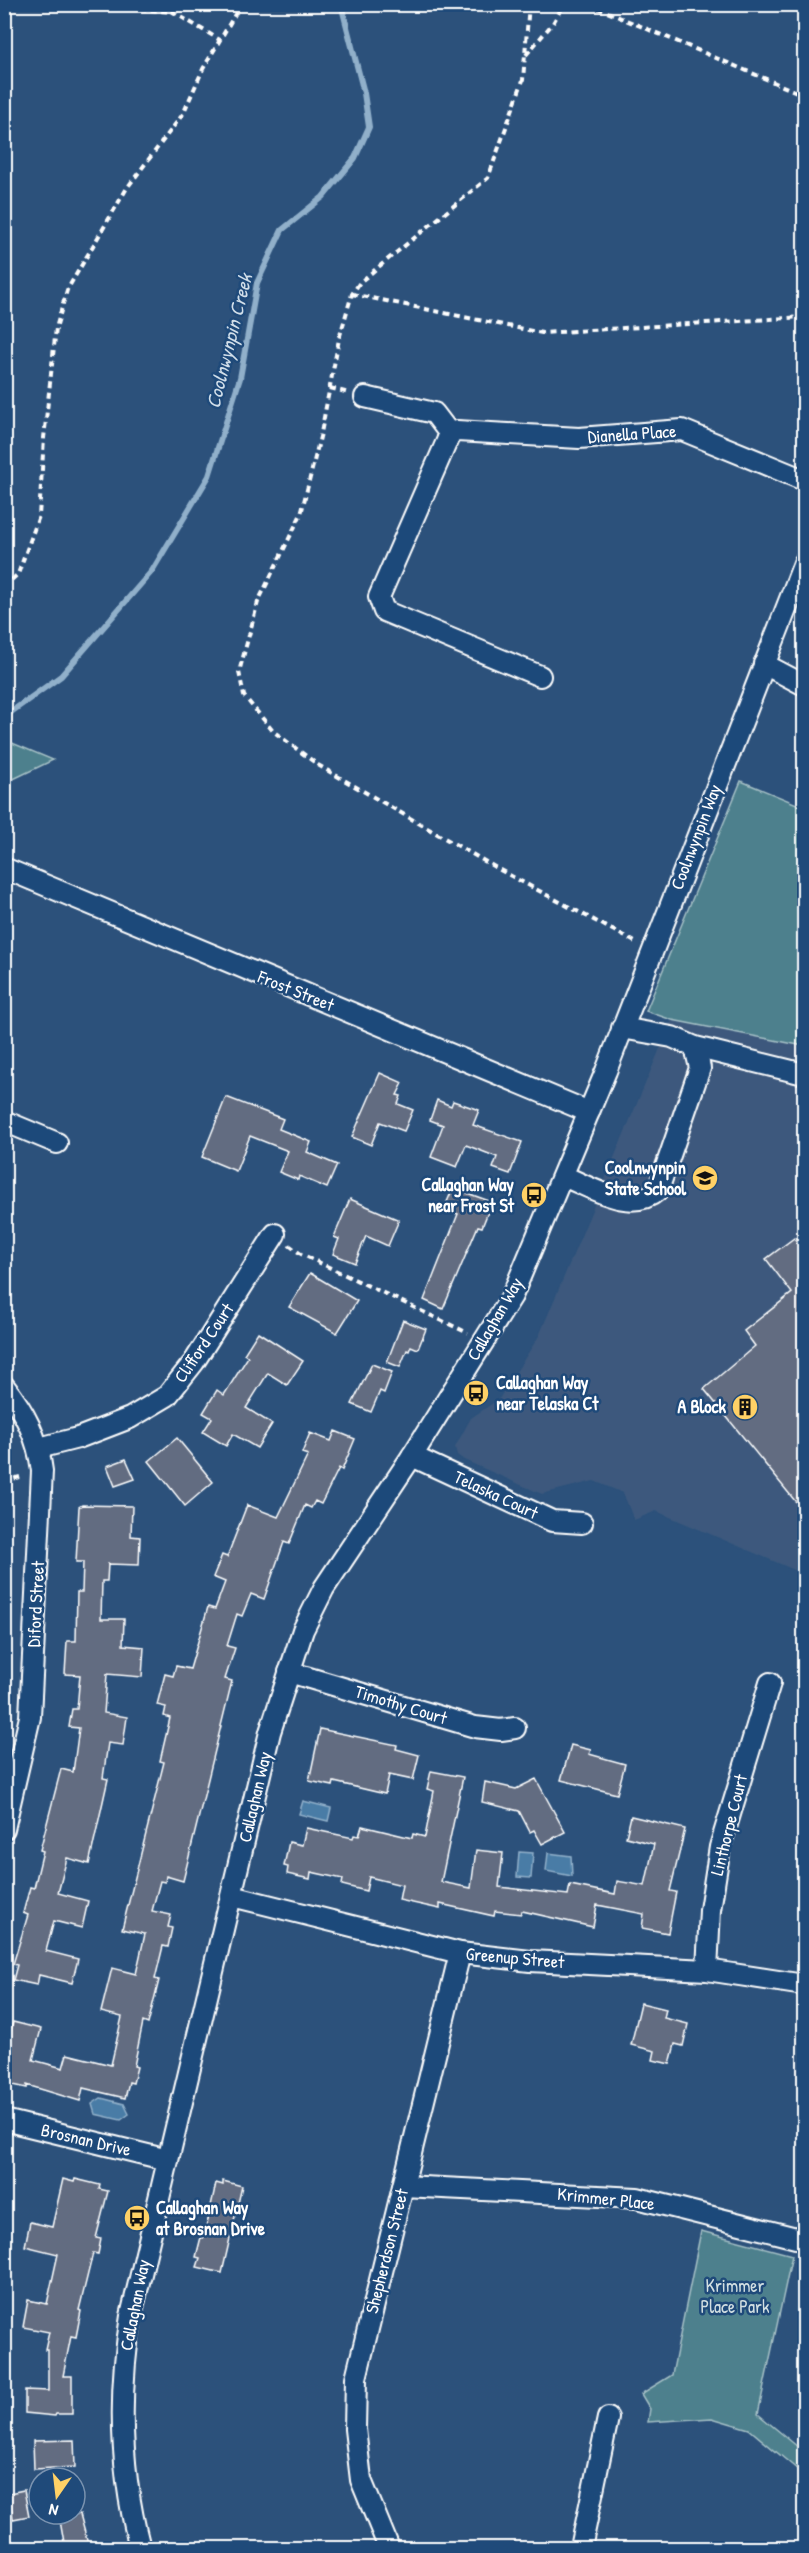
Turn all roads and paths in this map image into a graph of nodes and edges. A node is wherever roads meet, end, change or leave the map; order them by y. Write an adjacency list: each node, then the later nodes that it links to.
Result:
1 (88, 4): 5 (path)
2 (241, 4): 5 (path)
3 (564, 4): 6 (path)
4 (588, 4): 7 (path)
5 (220, 40): 14 (path)
6 (525, 56)
7 (804, 95)
8 (352, 294): 9 (path)
9 (804, 317)
10 (365, 397): 11 (street)
11 (450, 434): 12 (street, Dianella Place); 16 (street)
12 (804, 480)
13 (804, 563): 15 (street, Coolnwynpin Way)
14 (4, 587)
15 (764, 664): 17 (street); 19 (street, Coolnwynpin Way)
16 (540, 676)
17 (804, 685)
18 (4, 868): 22 (street, Frost Street)
19 (622, 1028): 20 (street); 22 (street, Coolnwynpin Way)
20 (694, 1047): 21 (street); 25 (street)
21 (804, 1074)
22 (589, 1112): 25 (street, Callaghan Way)
23 (4, 1121): 24 (street)
24 (57, 1143)
25 (563, 1176): 27 (street, Callaghan Way)
26 (275, 1234): 27 (path); 29 (street, Clifford Court)
27 (484, 1342): 30 (street, Callaghan Way)
28 (4, 1386): 29 (street, Diford Street)
29 (39, 1448): 35 (street, Diford Street)
30 (412, 1456): 31 (street, Telaska Court); 32 (street, Callaghan Way)
31 (582, 1523)
32 (289, 1672): 34 (street, Timothy Court); 37 (street, Callaghan Way)
33 (770, 1683): 39 (street, Linthorpe Court)
34 (516, 1728)
35 (13, 1756): 36 (street, Diford Street)
36 (4, 1830)
37 (232, 1896): 38 (street, Greenup Street); 42 (street, Callaghan Way)
38 (460, 1953): 39 (street, Greenup Street); 43 (street, Shepherdson Street)
39 (707, 1970): 40 (street, Greenup Street)
40 (804, 1985)
41 (4, 2120): 42 (street, Brosnan Drive)
42 (168, 2160): 46 (street, Callaghan Way)
43 (403, 2186): 44 (street, Krimmer Place); 47 (street, Shepherdson Street)
44 (804, 2240)
45 (608, 2418): 48 (street)
46 (140, 2548)
47 (389, 2548)
48 (581, 2548)

